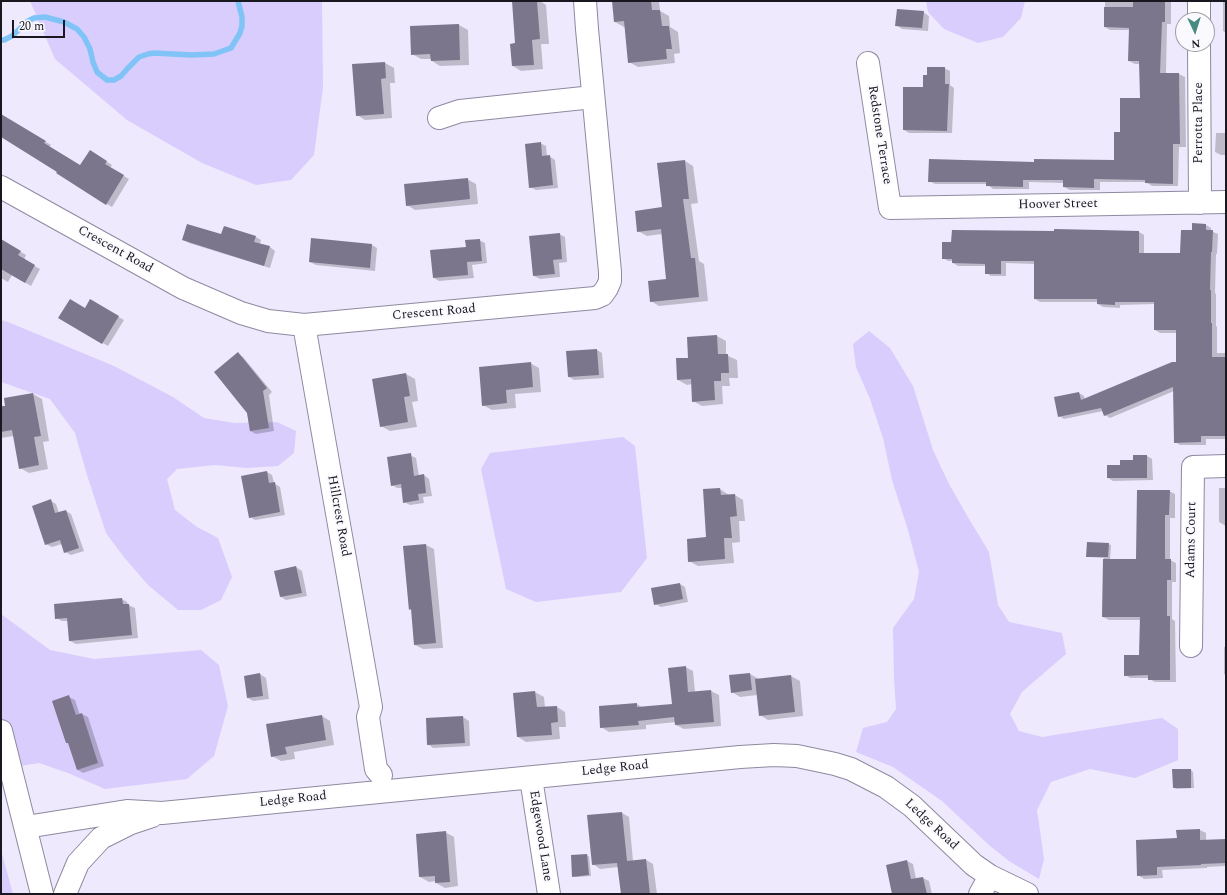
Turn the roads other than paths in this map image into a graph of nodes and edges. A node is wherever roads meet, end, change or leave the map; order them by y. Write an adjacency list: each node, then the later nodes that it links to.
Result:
1 (585, 1): 6 (street, Crescent Road)
2 (1199, 1): 3 (street)
3 (1199, 12)
4 (1199, 52): 10 (street, Perrotta Place)
5 (868, 63): 11 (street, Redstone Terrace)
6 (593, 97): 7 (street); 12 (street, Crescent Road)
7 (439, 118)
8 (1, 187): 12 (street, Crescent Road)
9 (1226, 202): 10 (street, Hoover Street)
10 (1200, 203): 11 (street, Hoover Street)
11 (890, 208)
12 (304, 325): 17 (street, Hillcrest Road)
13 (1226, 466): 14 (street, Adams Court)
14 (1191, 646)
15 (1, 731): 19 (street)
16 (531, 778): 17 (street, Ledge Road); 20 (street, Ledge Road); 23 (street, Edgewood Lane)
17 (383, 783): 18 (street, Ledge Road)
18 (162, 813): 19 (street, Ledge Road); 22 (street, Ledge Road)
19 (26, 827): 21 (street)
20 (985, 885): 24 (street, Ledge Road)
21 (42, 894)
22 (65, 894)
23 (549, 894)
24 (1027, 894)

